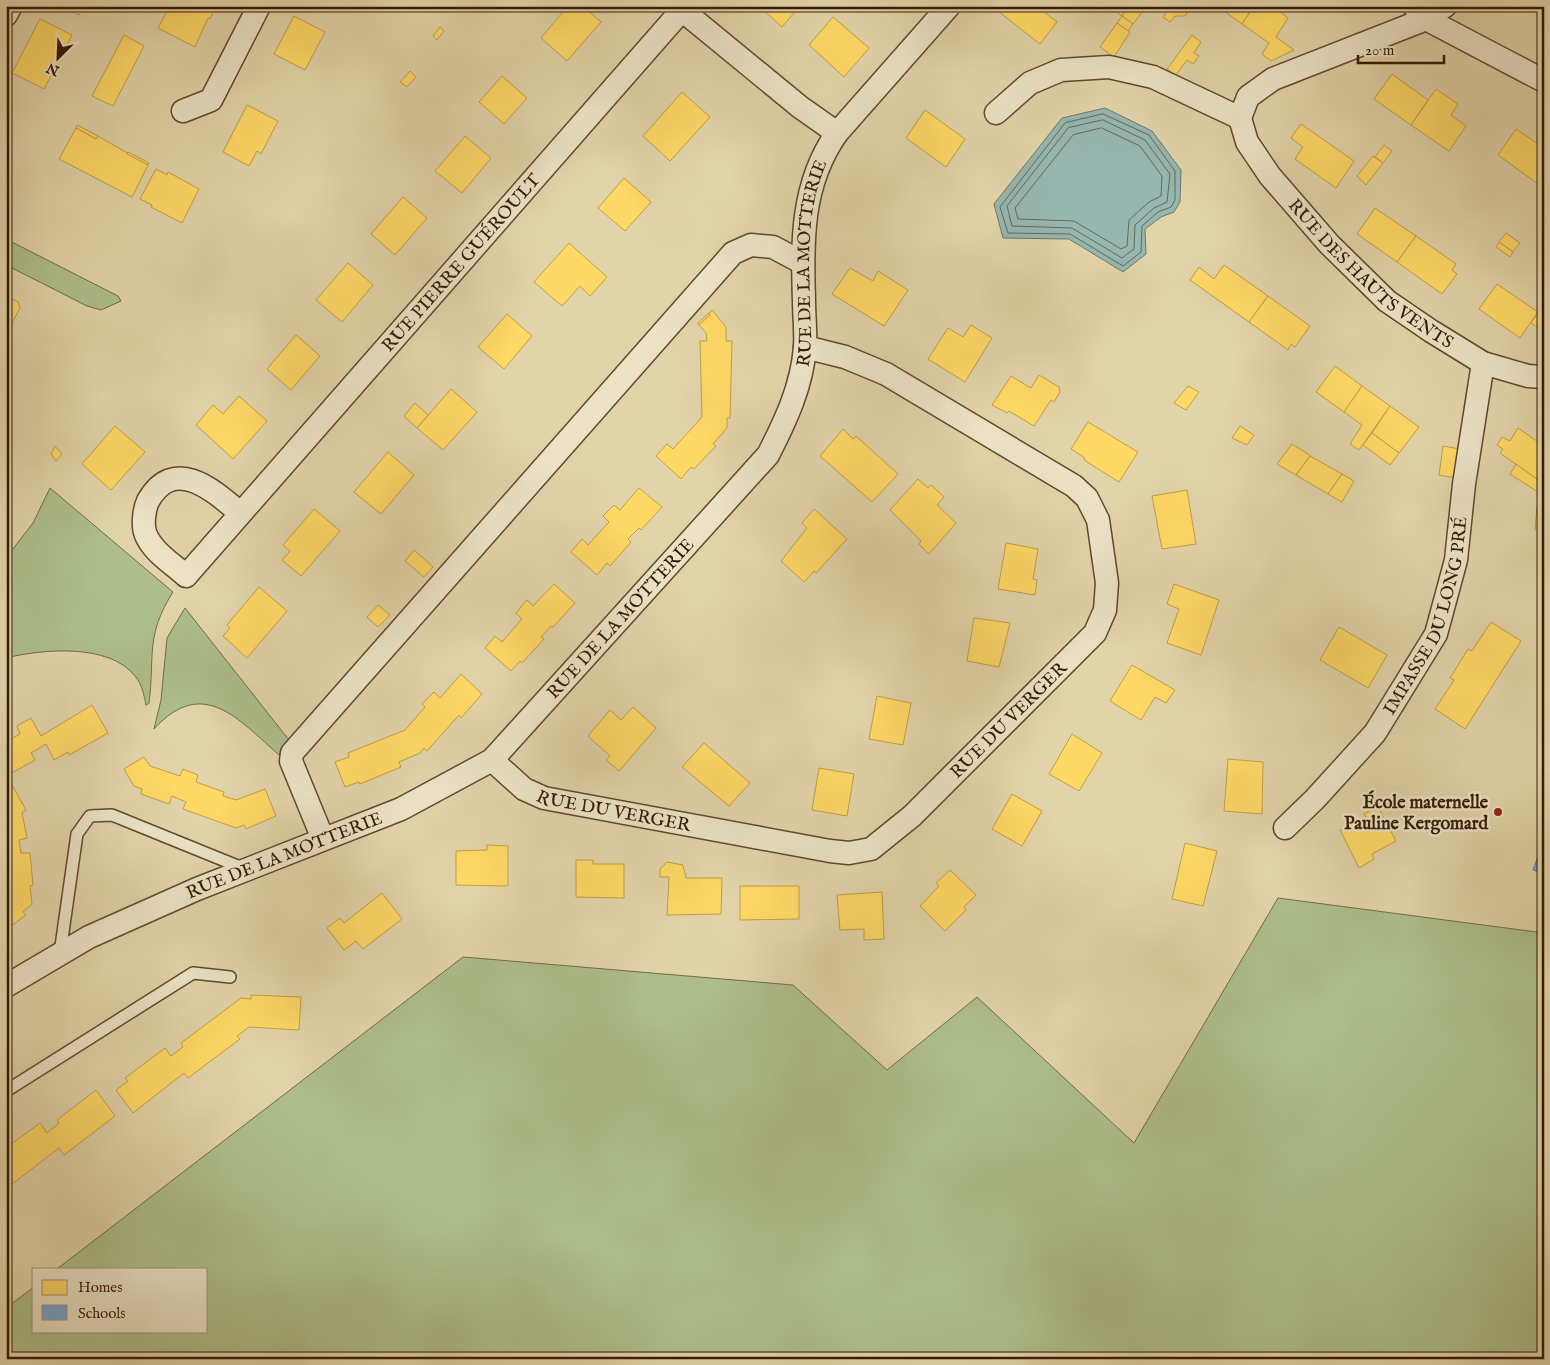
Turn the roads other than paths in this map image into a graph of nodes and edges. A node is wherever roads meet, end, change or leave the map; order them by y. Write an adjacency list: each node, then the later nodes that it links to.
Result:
1 (11, 6): 7 (street)
2 (259, 6): 9 (street)
3 (949, 6): 12 (street, RUE DE LA MOTTERIE)
4 (1446, 6): 6 (street)
5 (679, 8): 12 (street, RUE PIERRE GUÉROULT); 17 (street, RUE PIERRE GUÉROULT)
6 (1420, 13): 8 (street); 11 (street)
7 (6, 16)
8 (1544, 82)
9 (183, 111)
10 (996, 113): 11 (street)
11 (1240, 118): 15 (street, RUE DES HAUTS VENTS)
12 (836, 133): 13 (street, RUE DE LA MOTTERIE)
13 (803, 263): 14 (street, RUE DE LA MOTTERIE); 20 (street)
14 (805, 347): 18 (street, RUE DE LA MOTTERIE); 18 (street, RUE DU VERGER)
15 (1484, 363): 16 (street, RUE DES HAUTS VENTS); 19 (street, IMPASSE DU LONG PRÉ)
16 (1544, 377)
17 (240, 513): 17 (street, RUE PIERRE GUÉROULT)
18 (492, 760): 20 (street, RUE DE LA MOTTERIE)
19 (1285, 828)
20 (323, 840): 21 (street, RUE DE LA MOTTERIE)
21 (247, 870): 22 (street, RUE DE LA MOTTERIE); 22 (lane)
22 (60, 953): 24 (street, RUE DE LA MOTTERIE)
23 (230, 977): 25 (lane)
24 (6, 986)
25 (6, 1091)

